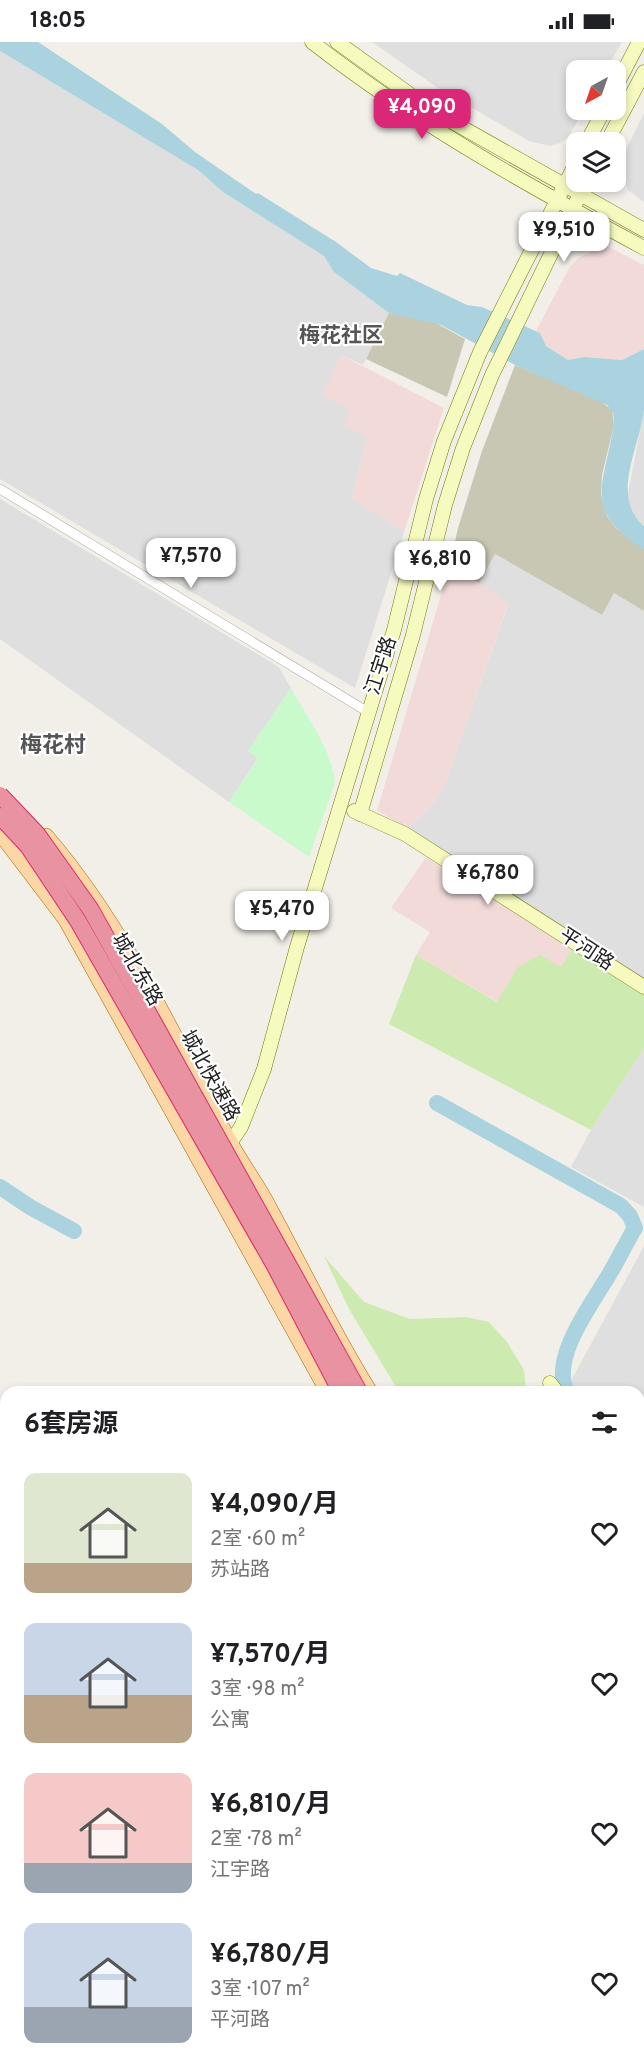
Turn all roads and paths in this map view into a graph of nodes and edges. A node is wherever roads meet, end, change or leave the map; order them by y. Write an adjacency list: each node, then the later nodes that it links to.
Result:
1 (312, 42): 11 (main road)
2 (337, 42): 8 (main road)
3 (639, 42): 4 (main road)
4 (626, 67)
5 (644, 72): 6 (main road)
6 (612, 132)
7 (566, 182): 8 (main road, 江宇路)
8 (564, 186): 11 (main road, 江宇路)
9 (581, 192): 12 (main road, 江宇路)
10 (589, 192): 13 (main road)
11 (556, 201): 12 (main road); 16 (main road, 江宇路)
12 (572, 209): 14 (main road); 20 (main road, 江宇路)
13 (644, 230)
14 (644, 248)
15 (0, 489): 16 (street)
16 (368, 712): 19 (main road, 江宇路)
17 (0, 785): 24 (main road, 城北东路)
18 (0, 795): 28 (highway, 城北快速路, bridge)
19 (341, 806): 20 (main road, 平河路); 24 (main road, 江宇路)
20 (360, 814): 23 (main road, 平河路)
21 (0, 816): 27 (highway, 城北快速路, bridge)
22 (0, 833): 25 (main road, 城北东路)
23 (644, 987)
24 (229, 1143): 25 (main road, 江宇路); 29 (main road, 城北东路)
25 (210, 1177): 26 (main road, 城北东路)
26 (325, 1386)
27 (338, 1386)
28 (356, 1386)
29 (366, 1386)

